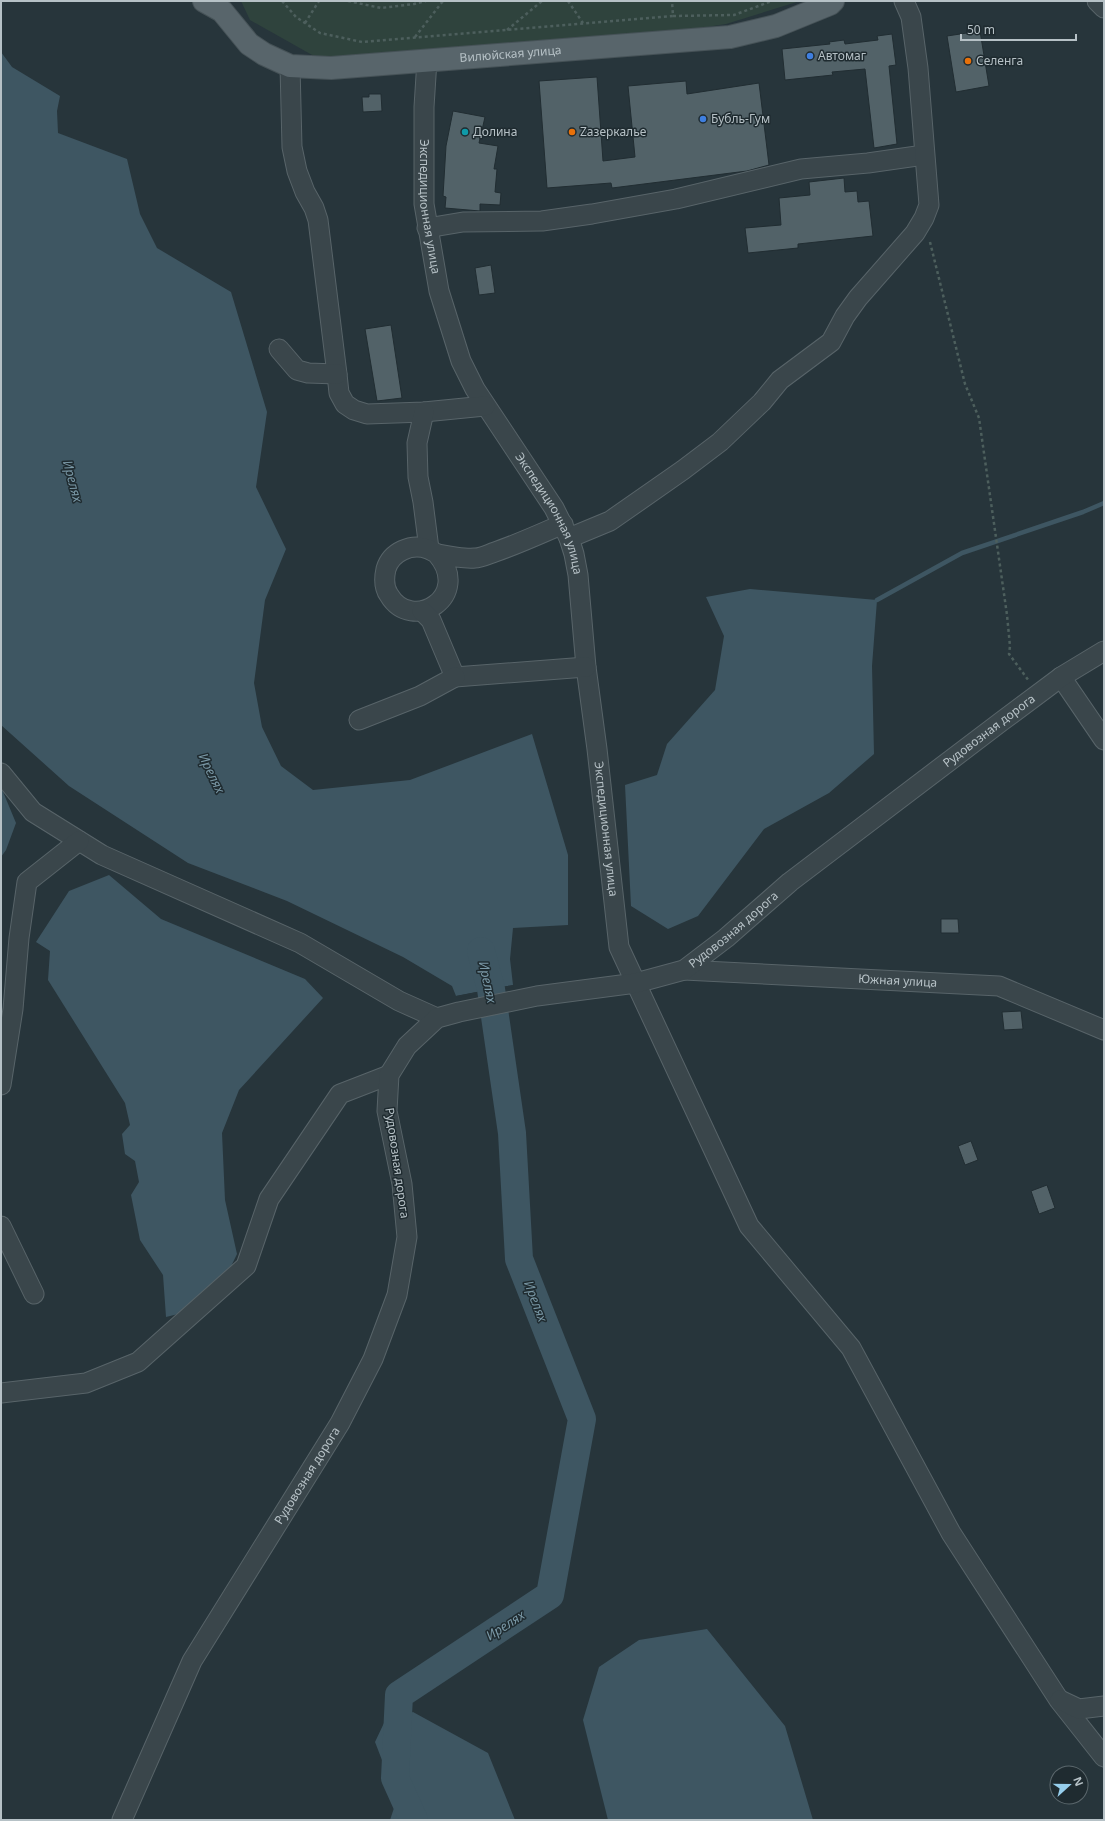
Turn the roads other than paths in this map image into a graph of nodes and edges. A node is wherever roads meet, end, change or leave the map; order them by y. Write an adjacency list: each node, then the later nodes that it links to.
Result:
1 (833, 1): 6 (main road, Вилюйская улица)
2 (904, 1): 8 (street)
3 (1097, 1): 5 (street)
4 (215, 4): 7 (main road, Вилюйская улица)
5 (1104, 8)
6 (428, 60): 7 (main road, Вилюйская улица); 9 (street, Экспедиционная улица)
7 (290, 66): 11 (street)
8 (924, 155): 9 (street); 14 (street)
9 (427, 228): 12 (street, Экспедиционная улица)
10 (279, 349): 11 (street)
11 (336, 374): 13 (street)
12 (485, 406): 13 (street); 14 (street, Экспедиционная улица)
13 (424, 412): 15 (street)
14 (566, 531): 15 (street); 18 (street, Экспедиционная улица)
15 (433, 552): 16 (street); 16 (street)
16 (422, 611): 19 (street)
17 (1104, 651): 20 (street, Рудовозная дорога)
18 (586, 667): 19 (street); 26 (street, Экспедиционная улица)
19 (455, 677): 21 (street)
20 (1061, 677): 22 (street); 25 (street, Рудовозная дорога)
21 (359, 720)
22 (1104, 740)
23 (1, 773): 24 (street)
24 (79, 841): 27 (street); 30 (street)
25 (684, 970): 26 (street, Рудовозная дорога); 28 (street, Южная улица)
26 (636, 983): 27 (street, Рудовозная дорога); 34 (street, Экспедиционная улица)
27 (437, 1018): 29 (street, Рудовозная дорога)
28 (1104, 1030)
29 (389, 1075): 33 (street); 37 (street, Рудовозная дорога)
30 (1, 1085)
31 (1, 1226): 32 (street)
32 (34, 1294)
33 (1, 1393)
34 (1059, 1700): 35 (street); 36 (street, Экспедиционная улица)
35 (1104, 1706)
36 (1104, 1757)
37 (122, 1820)

